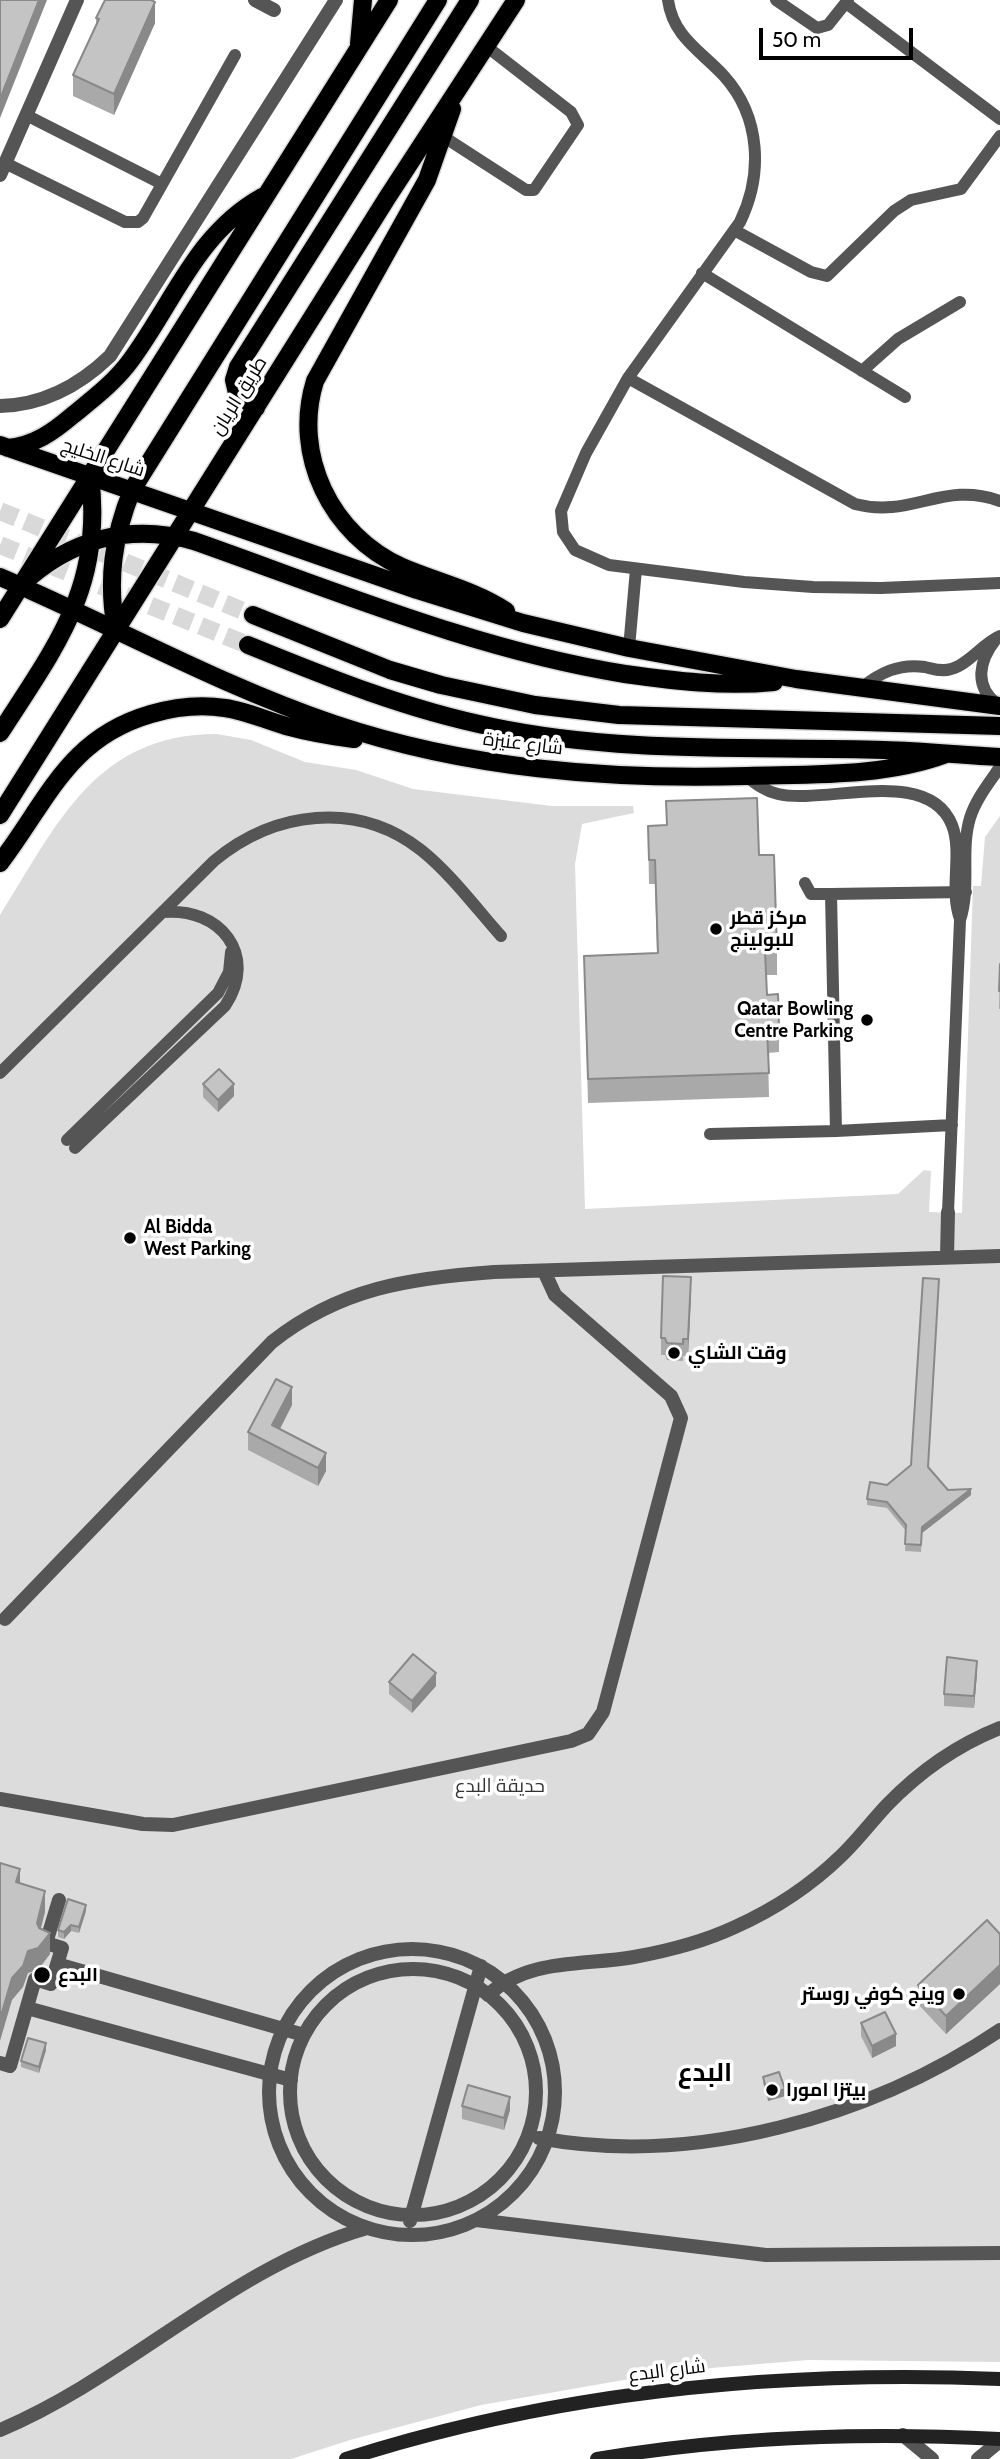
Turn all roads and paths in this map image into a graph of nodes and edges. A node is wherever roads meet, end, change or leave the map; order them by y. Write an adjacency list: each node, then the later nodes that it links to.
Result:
1 (77, 0): 17 (street)
2 (255, 0): 12 (street)
3 (336, 0): 30 (street)
4 (363, 0): 14 (main road)
5 (389, 0): 14 (main road)
6 (438, 0): 34 (main road)
7 (470, 0): 31 (main road)
8 (516, 0): 13 (main road, طريق الريان)
9 (668, 0): 24 (lane)
10 (776, 0): 11 (lane)
11 (847, 1): 18 (lane)
12 (274, 10)
13 (486, 46): 16 (main road, طريق الريان); 20 (lane)
14 (358, 47): 23 (main road)
15 (235, 55): 22 (lane)
16 (456, 92): 20 (main road); 31 (main road, طريق الريان)
17 (26, 115): 21 (street); 22 (lane)
18 (1000, 119)
19 (1000, 136): 24 (lane)
20 (444, 137): 47 (main road)
21 (2, 169): 22 (lane)
22 (162, 184)
23 (266, 195): 32 (main road); 33 (main road)
24 (734, 230): 25 (lane)
25 (702, 273): 27 (lane); 28 (lane)
26 (960, 302): 27 (lane)
27 (862, 372): 29 (lane)
28 (628, 378): 35 (lane); 40 (lane)
29 (905, 397)
30 (0, 406)
31 (256, 408): 36 (main road, طريق الريان)
32 (4, 447): 33 (main road, شارع الخليج)
33 (90, 476): 34 (main road, شارع الخليج); 39 (main road); 43 (main road)
34 (132, 490): 36 (main road, شارع الخليج); 37 (main road)
35 (1000, 501)
36 (192, 511): 38 (main road, طريق الريان); 47 (main road)
37 (116, 535): 38 (main road); 39 (main road); 48 (main road)
38 (177, 536): 48 (main road, طريق الريان); 52 (main road)
39 (92, 540): 43 (main road); 44 (main road)
40 (636, 569): 42 (lane); 51 (lane)
41 (0, 577): 43 (main road)
42 (1000, 584)
43 (20, 586): 44 (main road); 46 (main road)
44 (74, 611): 48 (main road); 56 (main road)
45 (253, 615): 55 (main road, شارع عنيزة)
46 (0, 619)
47 (523, 623): 51 (main road)
48 (116, 630): 57 (main road, شارع عنيزة); 62 (main road, طريق الريان)
49 (1000, 636): 53 (lane); 54 (lane)
50 (248, 645): 58 (main road, شارع عنيزة)
51 (629, 648): 52 (main road)
52 (796, 679): 53 (main road)
53 (860, 689): 54 (main road)
54 (999, 706)
55 (1000, 726)
56 (0, 733)
57 (388, 740): 61 (main road, شارع عنيزة); 63 (main road)
58 (946, 754): 59 (main road, شارع عنيزة); 61 (main road, شارع عنيزة)
59 (1000, 757)
60 (1000, 767): 65 (lane)
61 (746, 776): 65 (lane)
62 (0, 815)
63 (0, 863)
64 (805, 883): 66 (lane)
65 (959, 892): 66 (lane); 70 (lane)
66 (831, 894): 71 (lane)
67 (163, 912): 68 (lane); 69 (lane); 73 (lane)
68 (501, 936)
69 (0, 1073)
70 (952, 1125): 71 (lane); 74 (lane)
71 (836, 1131): 72 (lane)
72 (710, 1134)
73 (71, 1144)
74 (948, 1212): 76 (street)
75 (1000, 1256): 76 (street)
76 (947, 1257): 77 (street)
77 (544, 1271): 78 (street); 80 (street)
78 (5, 1619)
79 (1000, 1728): 84 (street)
80 (0, 1799)
81 (59, 1900): 82 (street)
82 (57, 1964): 87 (street); 88 (street)
83 (481, 1966): 84 (street); 85 (street); 88 (street)
84 (504, 1981): 86 (street); 95 (street)
85 (475, 1986): 86 (street); 90 (street); 96 (street)
86 (488, 1995): 94 (street)
87 (27, 2008): 91 (street); 92 (street)
88 (284, 2029): 90 (street); 92 (street)
89 (1000, 2029): 95 (street)
90 (304, 2035): 93 (street)
91 (0, 2063)
92 (271, 2074): 93 (street); 98 (street)
93 (291, 2080): 96 (street)
94 (527, 2136): 95 (street); 96 (street)
95 (547, 2139): 97 (street)
96 (412, 2215): 99 (street)
97 (475, 2220): 99 (street); 100 (street)
98 (368, 2228): 99 (street); 102 (street)
99 (406, 2235)
100 (1000, 2253)
101 (1000, 2379): 105 (main road, شارع البدع)
102 (0, 2430)
103 (903, 2435): 104 (main road); 106 (main road); 107 (street)
104 (1000, 2440): 108 (street)
105 (346, 2459)
106 (597, 2459)
107 (932, 2459)
108 (978, 2459)

